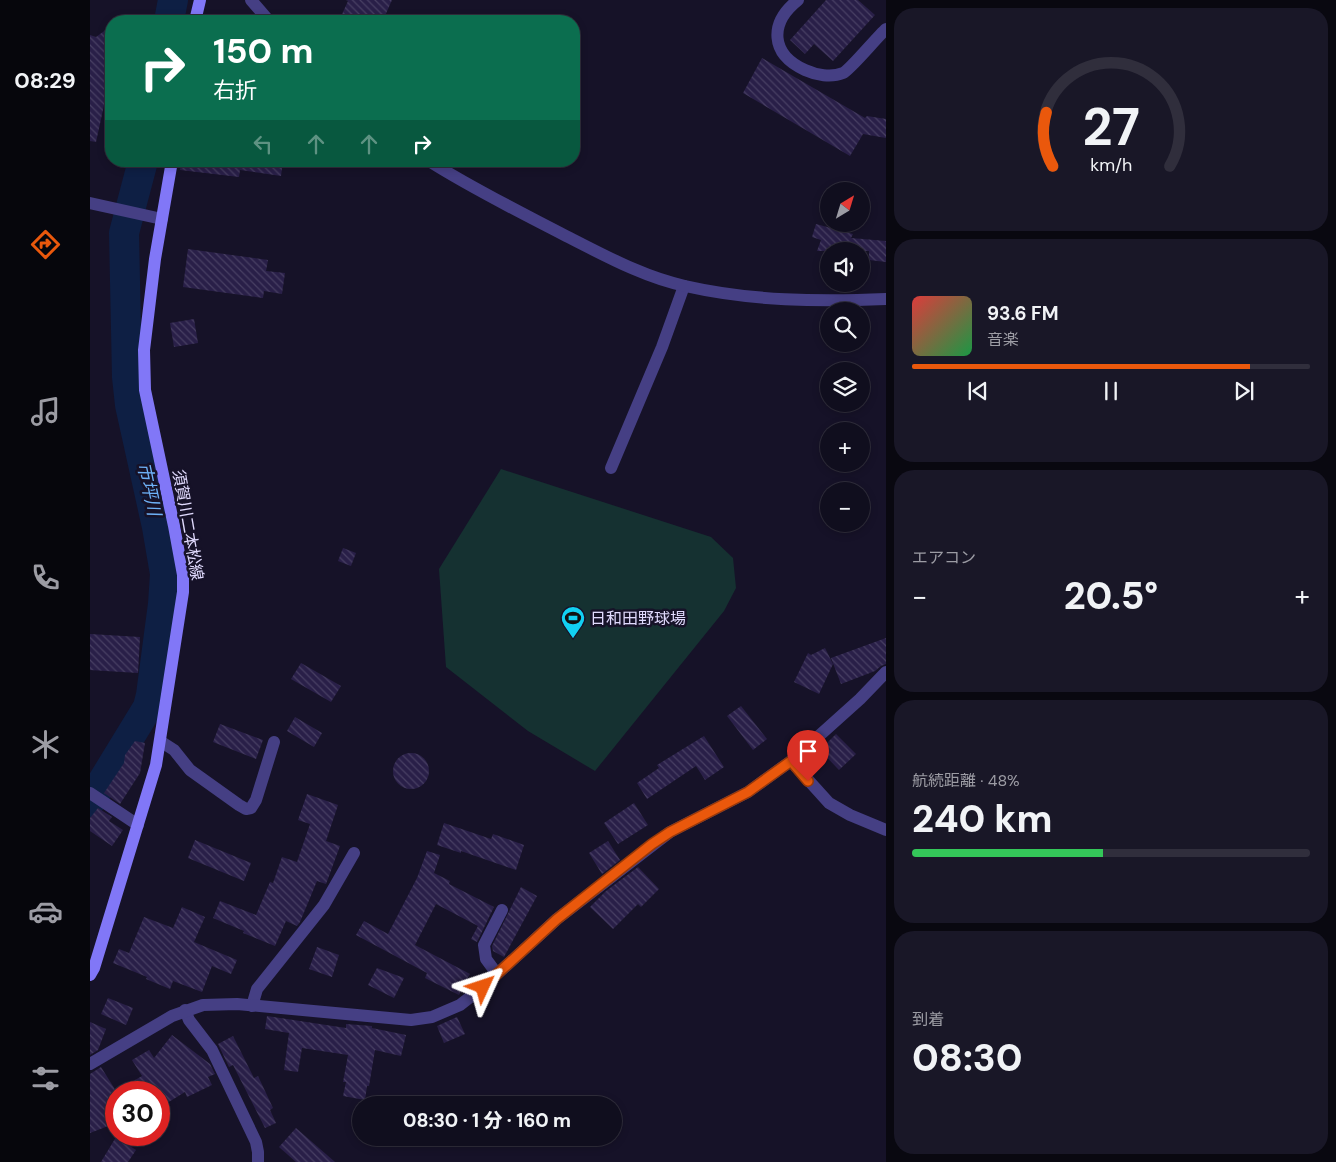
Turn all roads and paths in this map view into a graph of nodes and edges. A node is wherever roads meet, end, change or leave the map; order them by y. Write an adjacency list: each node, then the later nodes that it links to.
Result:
1 (200, 0): 4 (main road)
2 (251, 0): 5 (street)
3 (798, 0): 6 (street)
4 (197, 15)
5 (264, 15)
6 (886, 29)
7 (171, 167): 10 (main road, 須賀川二本松線)
8 (440, 167): 11 (street)
9 (90, 203): 10 (street)
10 (162, 219): 15 (main road, 須賀川二本松線)
11 (684, 286): 12 (street); 13 (street)
12 (886, 299)
13 (610, 468)
14 (886, 672): 17 (street)
15 (160, 741): 16 (street); 19 (main road, 須賀川二本松線)
16 (274, 742)
17 (791, 761): 20 (street); 23 (street)
18 (90, 793): 19 (street)
19 (138, 825): 24 (main road, 須賀川二本松線)
20 (886, 830)
21 (354, 853): 25 (street)
22 (502, 910): 23 (street)
23 (497, 974): 25 (street)
24 (90, 976)
25 (252, 1006): 26 (street)
26 (185, 1010): 27 (street); 28 (street)
27 (90, 1064)
28 (258, 1162)

